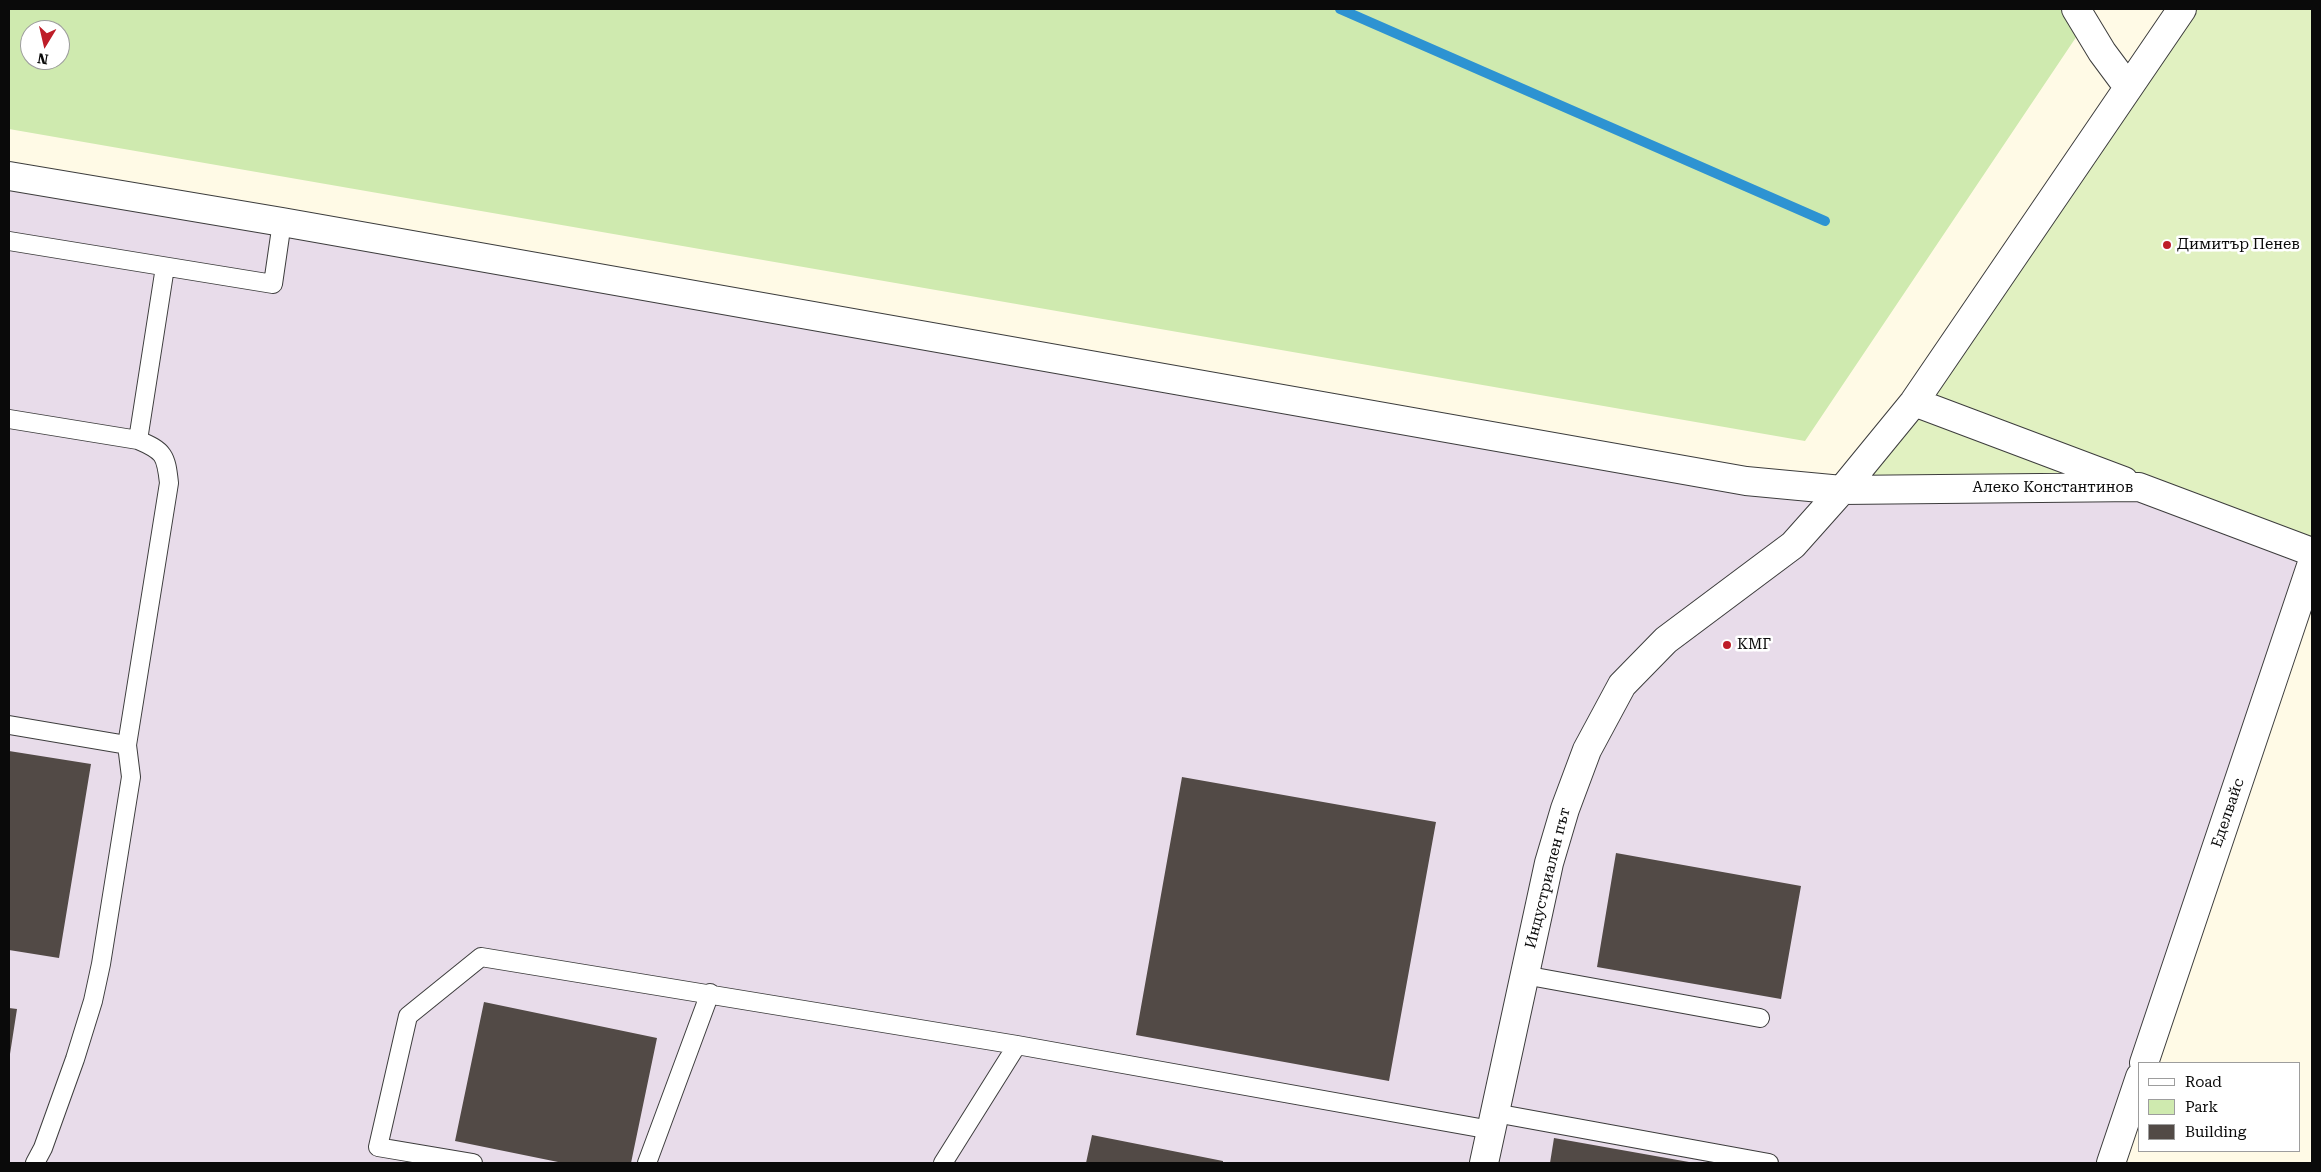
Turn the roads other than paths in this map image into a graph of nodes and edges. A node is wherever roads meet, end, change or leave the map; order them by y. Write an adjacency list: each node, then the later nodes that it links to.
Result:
1 (2076, 9): 3 (street)
2 (2182, 9): 3 (street, Индустриален път)
3 (2128, 88): 8 (street, Индустриален път)
4 (9, 176): 5 (street, Алеко Константинов)
5 (282, 222): 7 (lane); 12 (street, Алеко Константинов)
6 (9, 241): 7 (lane)
7 (165, 267): 10 (lane)
8 (1914, 402): 11 (street); 12 (street, Индустриален път)
9 (9, 419): 10 (lane)
10 (138, 440): 16 (lane)
11 (2139, 487): 12 (street, Алеко Константинов); 13 (street, Алеко Константинов)
12 (1842, 490): 17 (street, Индустриален път)
13 (2312, 552)
14 (2312, 563): 21 (street, Еделвайс)
15 (9, 725): 16 (lane)
16 (127, 745): 24 (lane)
17 (1524, 976): 19 (lane); 23 (street, Индустриален път)
18 (710, 993): 20 (lane); 25 (lane); 26 (lane)
19 (1760, 1018)
20 (1017, 1045): 23 (lane); 27 (lane)
21 (2144, 1062)
22 (2138, 1083): 30 (street)
23 (1493, 1121): 28 (street, Индустриален път); 29 (lane)
24 (34, 1163)
25 (472, 1163)
26 (647, 1163)
27 (943, 1163)
28 (1484, 1163)
29 (1769, 1163)
30 (2111, 1163)

